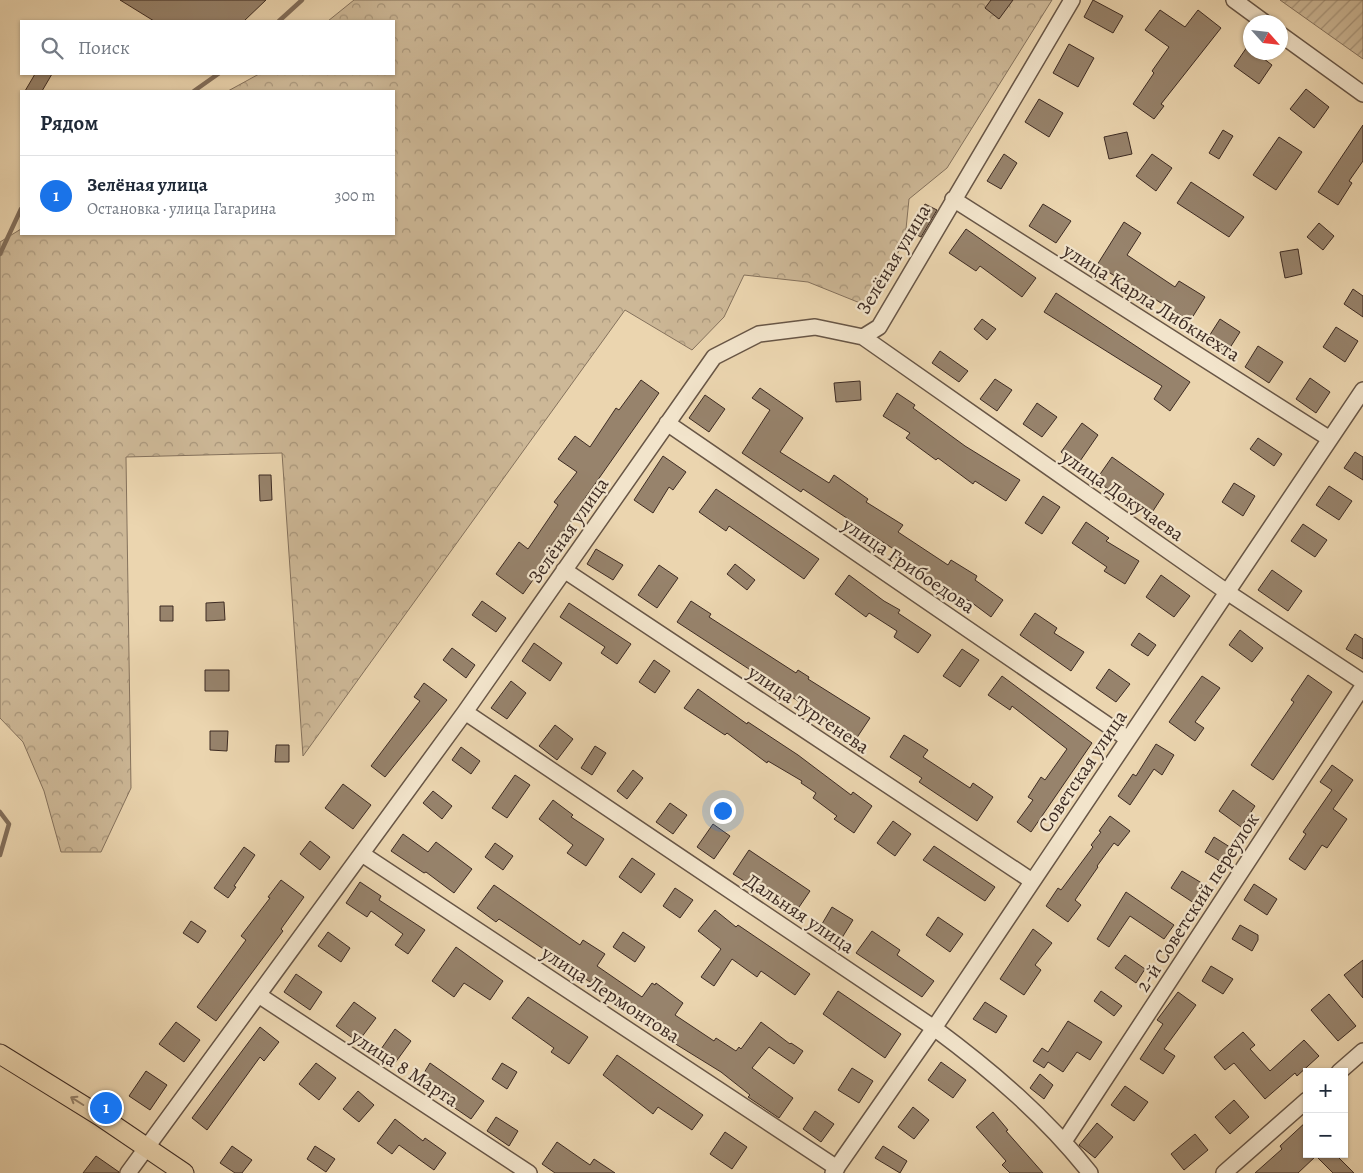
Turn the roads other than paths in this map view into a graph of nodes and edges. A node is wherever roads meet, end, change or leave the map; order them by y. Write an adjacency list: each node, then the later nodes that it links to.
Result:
1 (1072, 0): 6 (street, Зелёная улица)
2 (1234, 0): 3 (street)
3 (1254, 15)
4 (1288, 40): 5 (street)
5 (1363, 94)
6 (953, 199): 7 (street, Зелёная улица); 10 (street, улица Карла Либкнехта)
7 (862, 337): 9 (street, Зелёная улица); 12 (street, улица Докучаева)
8 (1363, 390): 10 (street, Советская улица)
9 (667, 423): 11 (street, Зелёная улица); 15 (street, улица Грибоедова)
10 (1330, 439): 12 (street, Советская улица)
11 (564, 570): 14 (street, Зелёная улица); 17 (street, улица Тургенева)
12 (1226, 592): 13 (street, улица Докучаева); 15 (street, Советская улица)
13 (1363, 684): 24 (street, 2-й Советский переулок)
14 (465, 712): 16 (street, Зелёная улица); 19 (street, Дальняя улица)
15 (1128, 739): 17 (street, Советская улица)
16 (362, 854): 18 (street, Зелёная улица); 26 (street, улица Лермонтова)
17 (1032, 880): 19 (street, Советская улица)
18 (260, 996): 25 (street, Зелёная улица); 29 (street, улица 8 Марта)
19 (934, 1028): 24 (street, Дальняя улица); 26 (street, Советская улица)
20 (1363, 1051): 22 (street)
21 (0, 1054): 25 (main road, one-way to 21)
22 (1344, 1068)
23 (1303, 1104): 31 (street)
24 (1065, 1140): 30 (street, Дальняя улица)
25 (147, 1147): 27 (street, Зелёная улица); 28 (main road)
26 (835, 1170)
27 (128, 1173)
28 (184, 1173)
29 (529, 1173)
30 (1090, 1173)
31 (1224, 1173)

